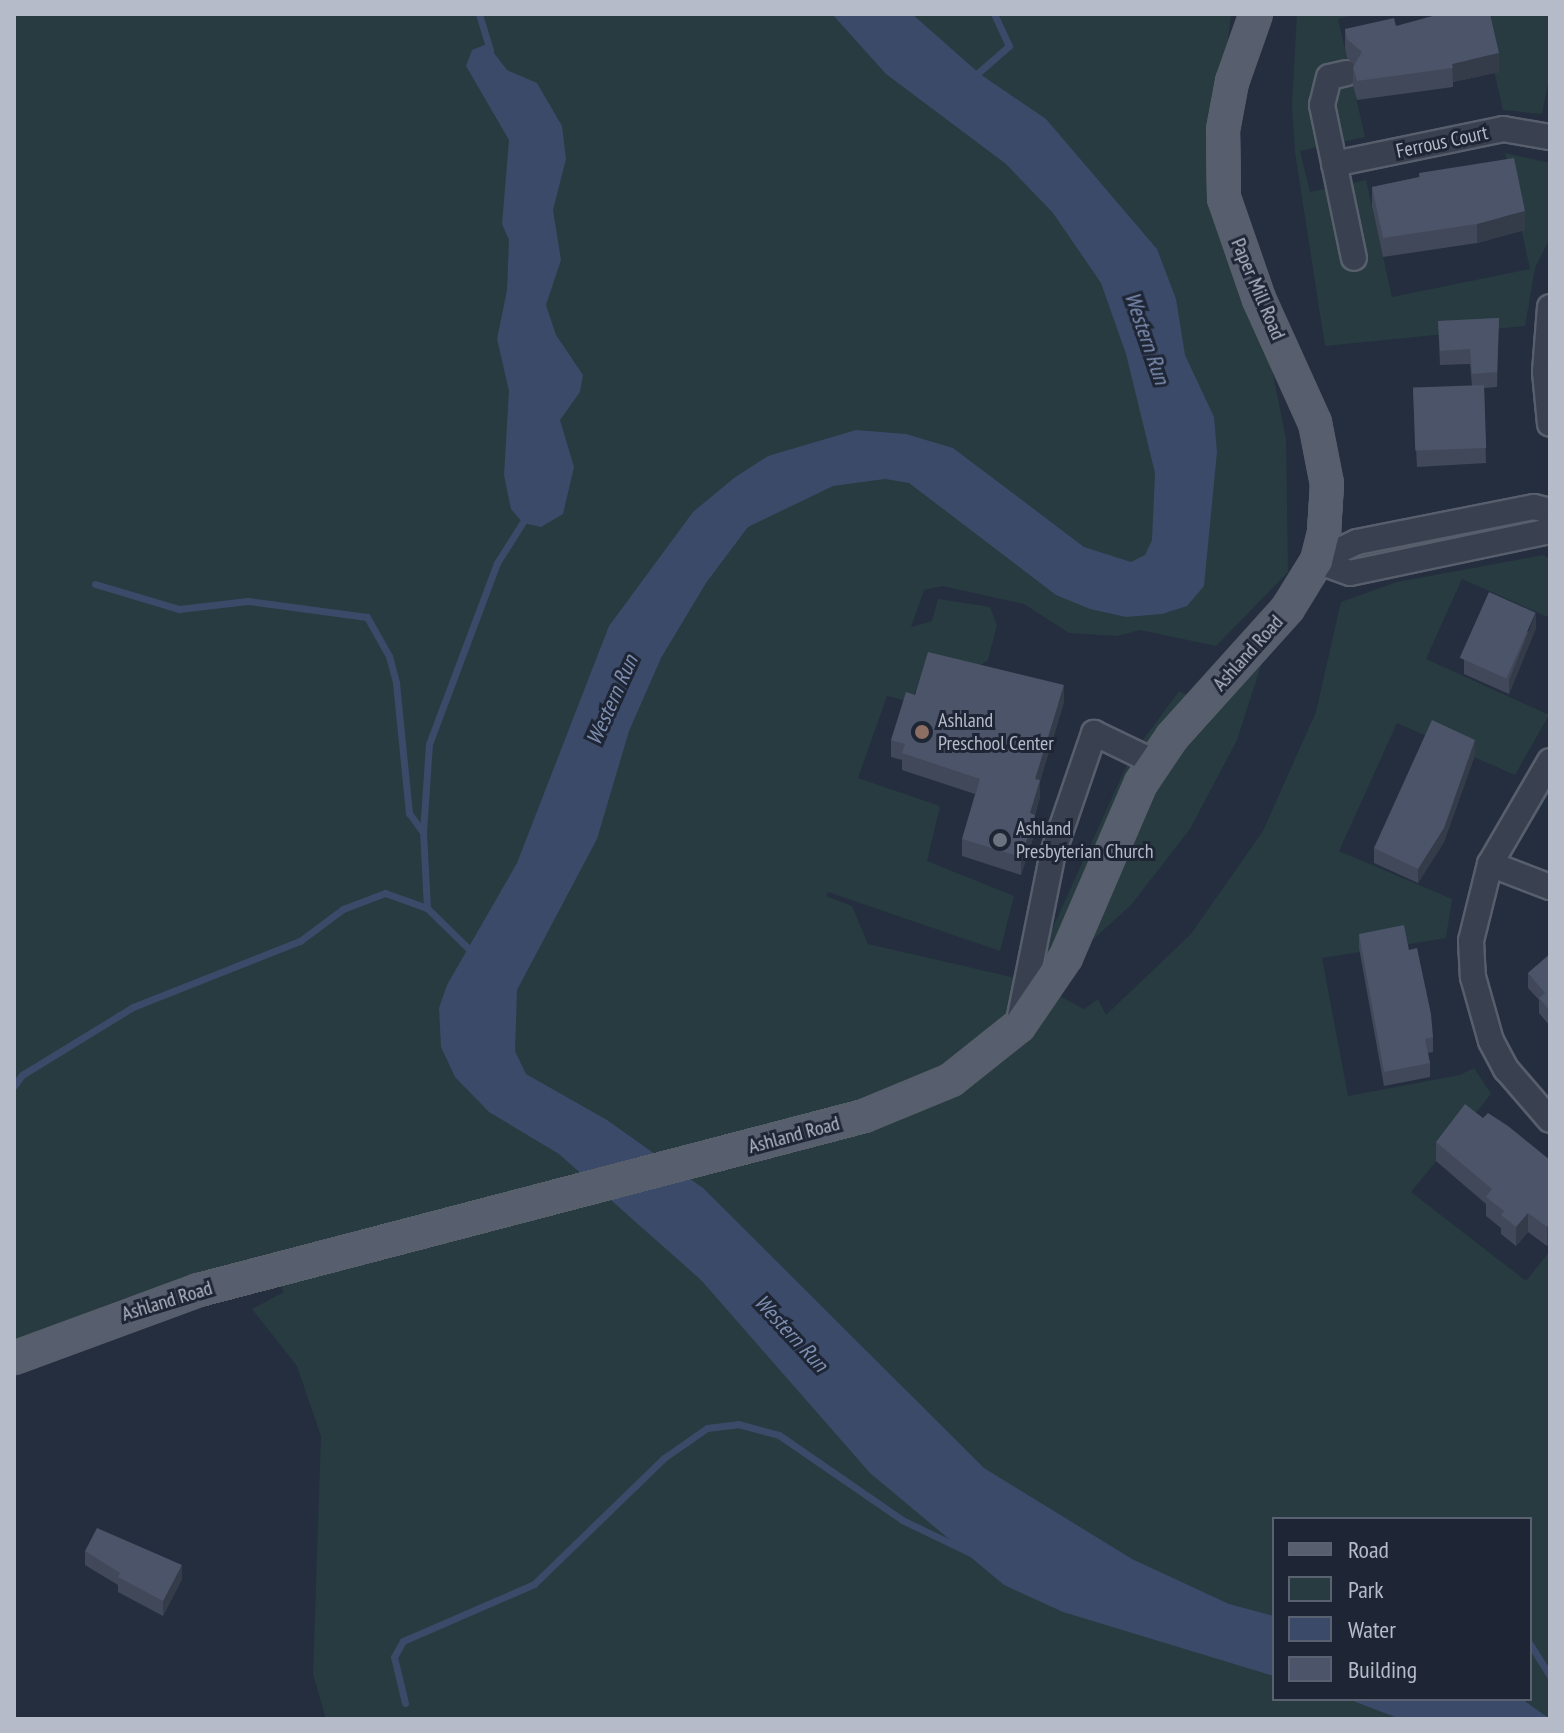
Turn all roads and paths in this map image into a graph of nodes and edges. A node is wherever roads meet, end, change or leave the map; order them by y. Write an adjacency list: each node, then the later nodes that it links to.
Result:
1 (1256, 14): 10 (main road, Paper Mill Road)
2 (1347, 73): 4 (street)
3 (1550, 137): 4 (street, Ferrous Court)
4 (1334, 164): 5 (street)
5 (1354, 258)
6 (1550, 307): 7 (street)
7 (1550, 424)
8 (1550, 511): 10 (street)
9 (1550, 531): 10 (street)
10 (1317, 561): 12 (main road, Ashland Road)
11 (1550, 761): 13 (street)
12 (1154, 762): 15 (main road, Ashland Road); 15 (street)
13 (1490, 864): 14 (street); 16 (street)
14 (1550, 887)
15 (1019, 1026): 17 (main road, Ashland Road)
16 (1550, 1120)
17 (14, 1358)

